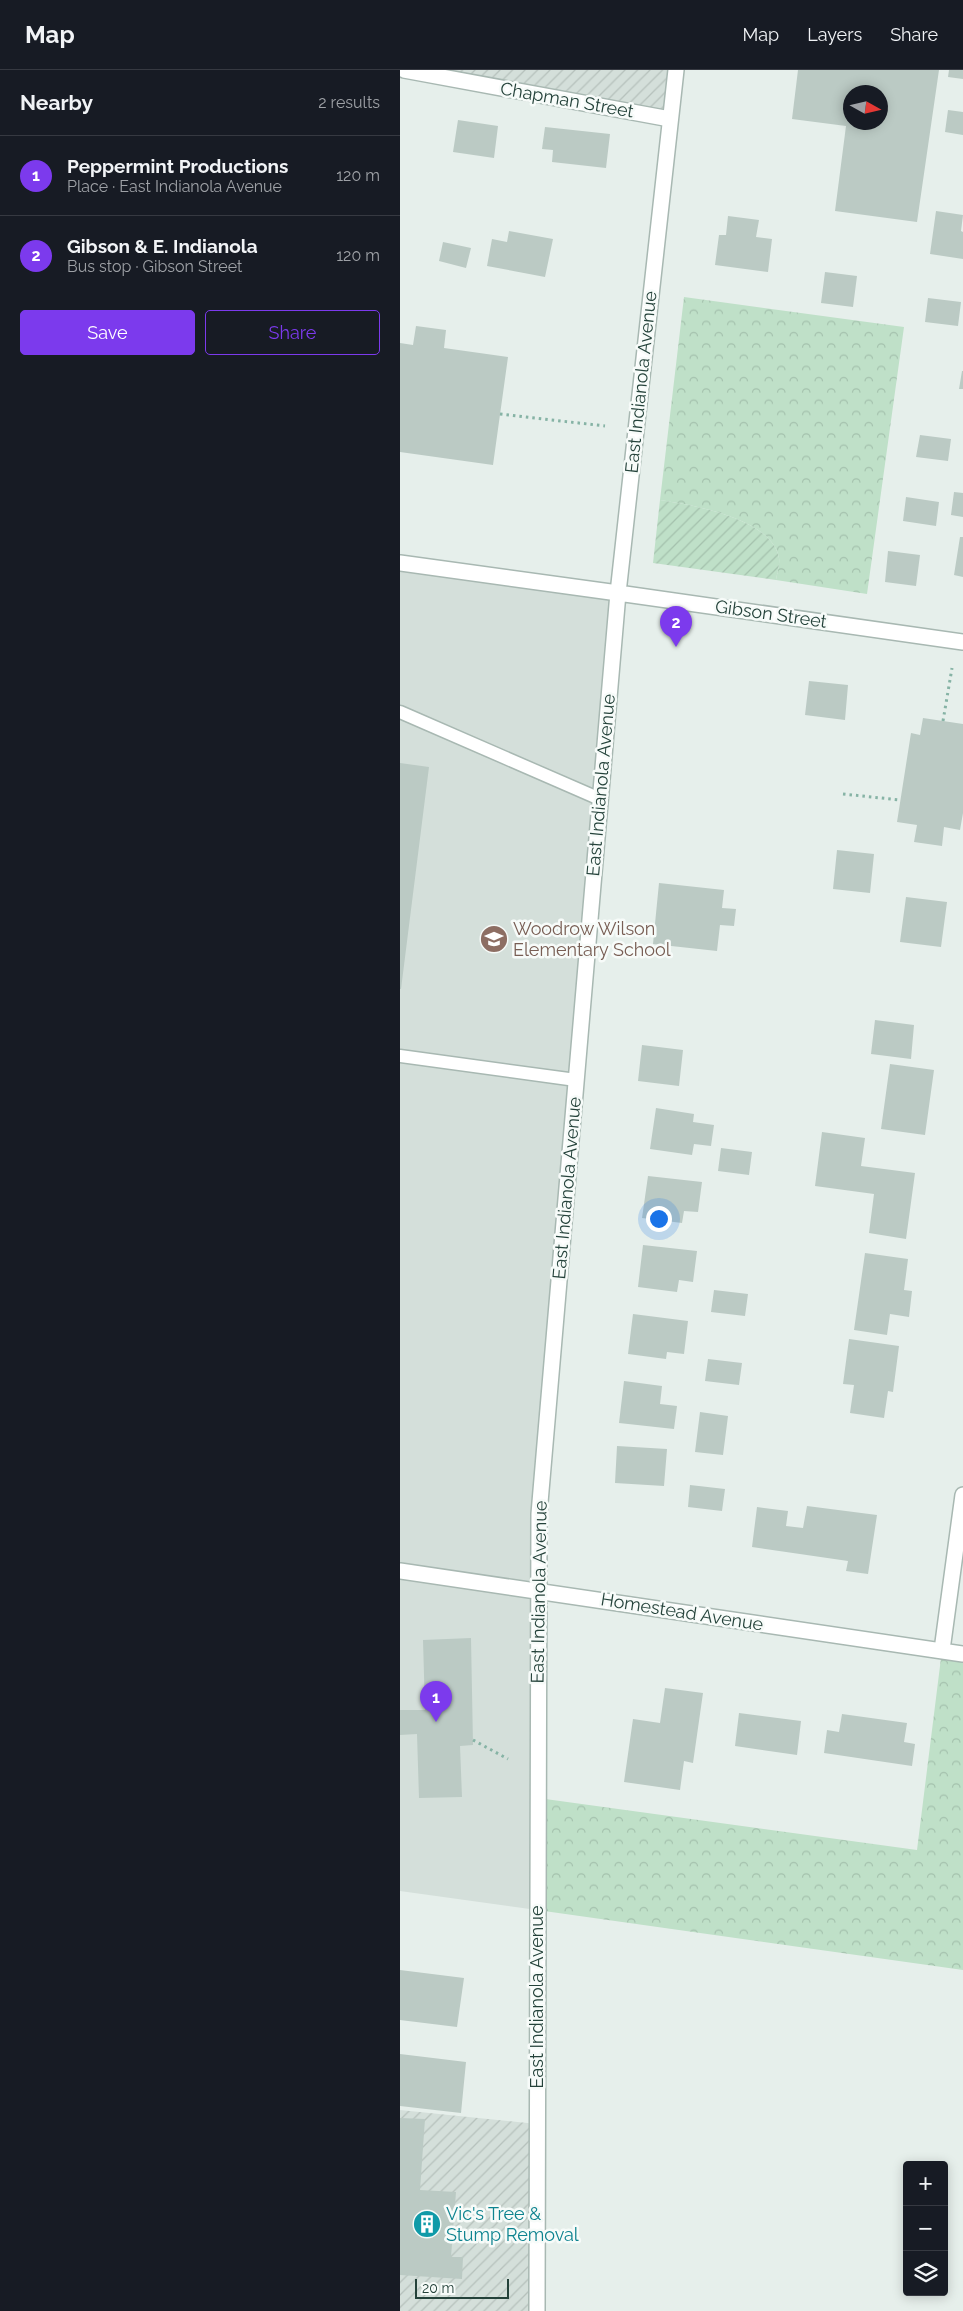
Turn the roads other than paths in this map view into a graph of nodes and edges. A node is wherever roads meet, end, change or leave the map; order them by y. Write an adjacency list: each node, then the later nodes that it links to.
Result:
1 (404, 70): 3 (street, Chapman Street)
2 (676, 70): 3 (street, East Indianola Avenue)
3 (670, 119): 5 (street, East Indianola Avenue)
4 (400, 563): 5 (street, Gibson Street)
5 (618, 593): 6 (street, Gibson Street); 8 (street, East Indianola Avenue)
6 (963, 642)
7 (400, 712): 8 (lane)
8 (600, 799): 10 (street, East Indianola Avenue)
9 (400, 1056): 10 (lane)
10 (576, 1080): 13 (street, East Indianola Avenue)
11 (963, 1495): 14 (street)
12 (400, 1571): 13 (street, Homestead Avenue)
13 (537, 1590): 14 (street, Homestead Avenue); 16 (street, East Indianola Avenue)
14 (942, 1650): 15 (street, Homestead Avenue)
15 (963, 1654)
16 (537, 2311)

